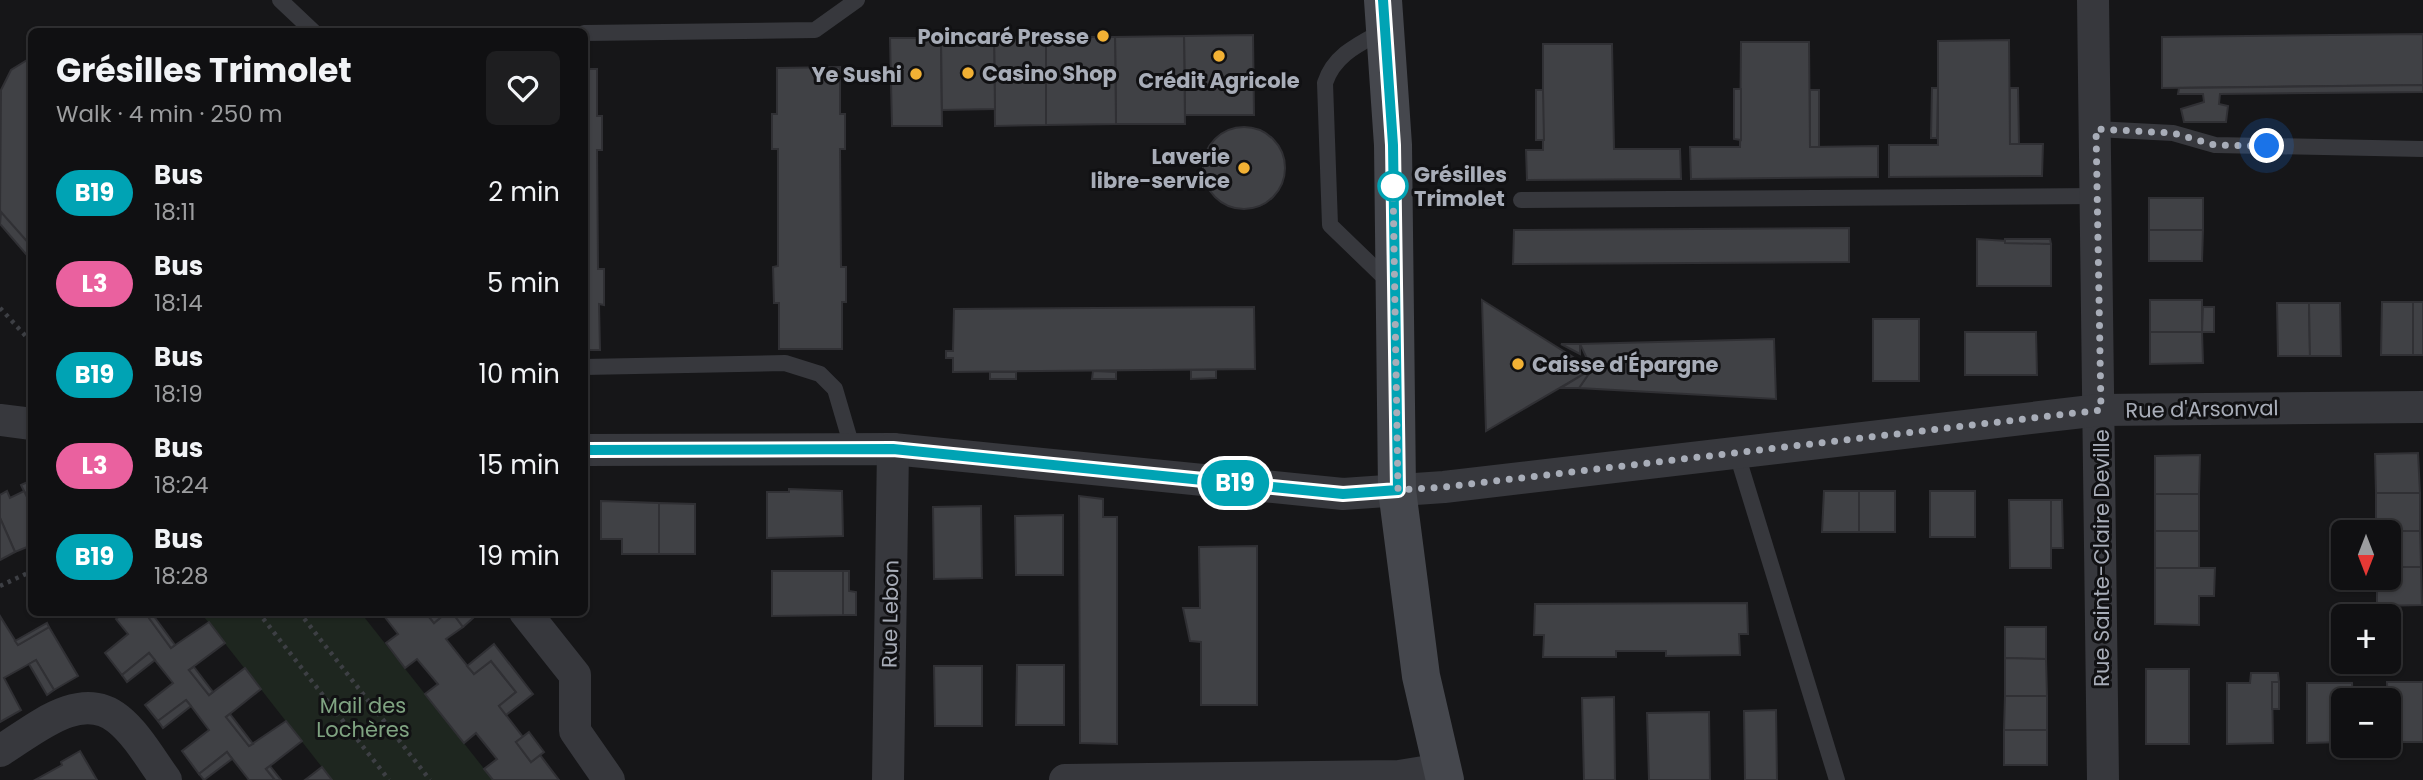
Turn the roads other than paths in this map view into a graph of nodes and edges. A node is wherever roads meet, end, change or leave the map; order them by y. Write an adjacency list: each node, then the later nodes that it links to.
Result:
1 (280, 0): 5 (lane)
2 (856, 0): 6 (lane)
3 (2093, 0): 7 (street, Rue Sainte-Claire Deville)
4 (1384, 15): 11 (main road); 11 (lane)
5 (310, 28)
6 (588, 33)
7 (2096, 129): 8 (lane); 9 (street, Rue Sainte-Claire Deville)
8 (2423, 149)
9 (2096, 196): 10 (lane); 14 (street, Rue Sainte-Claire Deville)
10 (1521, 200)
11 (1395, 289): 21 (main road)
12 (588, 367): 17 (lane)
13 (2423, 407): 14 (street, Rue d'Arsonval)
14 (2101, 410): 20 (street, Rue d'Arsonval); 30 (street, Rue Sainte-Claire Deville)
15 (0, 420): 16 (street)
16 (28, 424)
17 (852, 447): 18 (street, Rue d'Arsonval); 19 (street, Rue d'Arsonval)
18 (893, 449): 21 (street, Rue d'Arsonval); 27 (street, Rue Lebon)
19 (588, 450)
20 (1736, 451): 21 (street, Rue d'Arsonval); 29 (lane)
21 (1398, 490): 24 (main road)
22 (528, 616): 26 (street)
23 (0, 751): 25 (street)
24 (1444, 775): 28 (street)
25 (166, 780)
26 (609, 780)
27 (888, 780)
28 (1065, 780)
29 (1837, 780)
30 (2103, 780)

